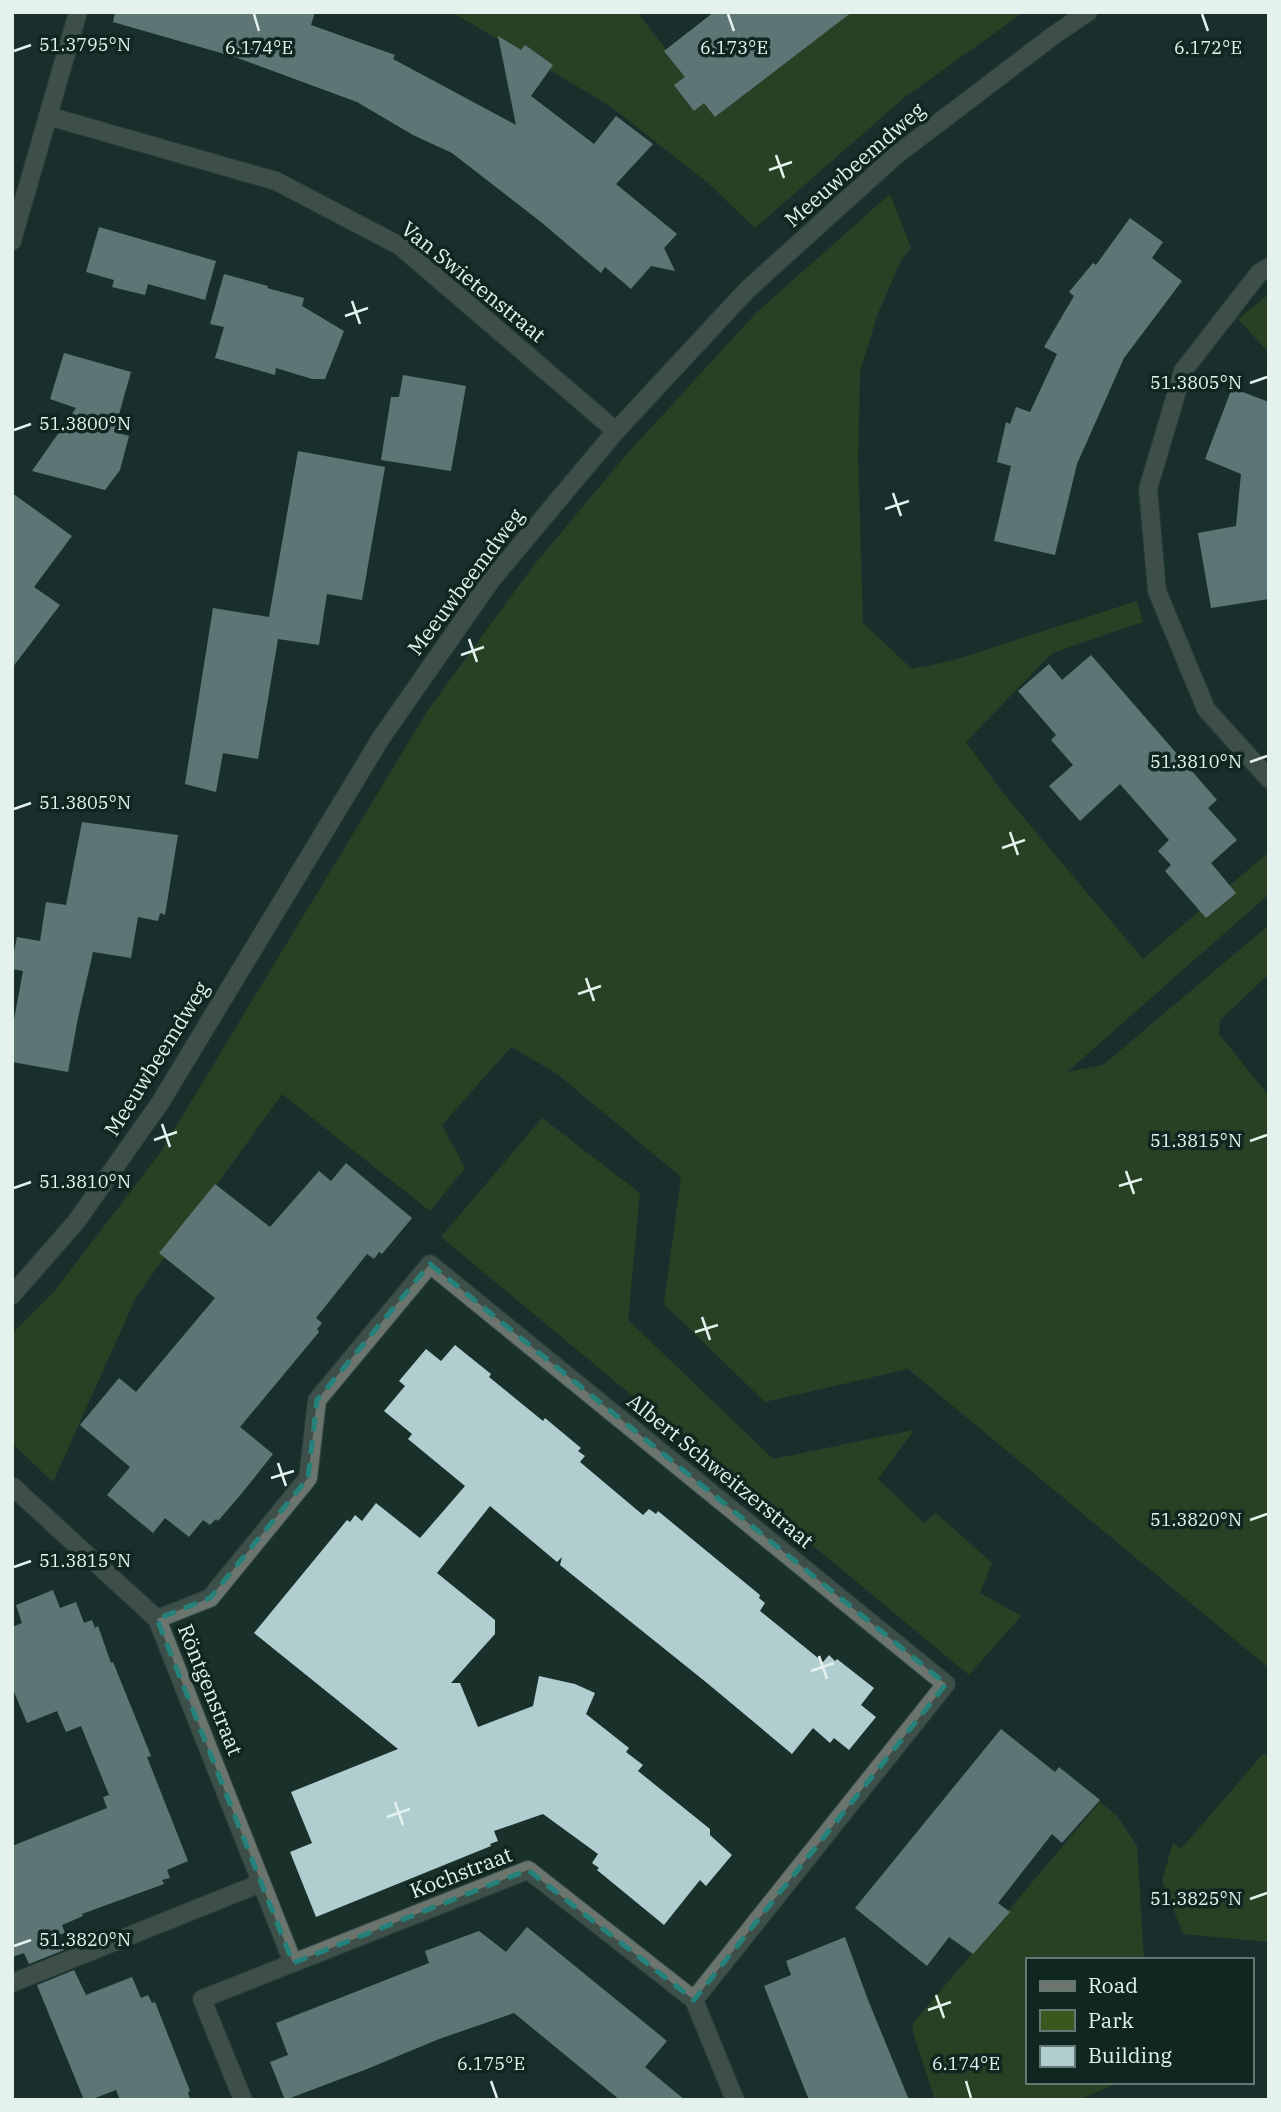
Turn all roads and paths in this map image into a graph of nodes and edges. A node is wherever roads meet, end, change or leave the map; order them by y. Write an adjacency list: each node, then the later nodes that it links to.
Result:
1 (78, 12): 3 (street)
2 (1088, 12): 6 (street, Meeuwbeemdweg)
3 (48, 116): 4 (street); 6 (street, Van Swietenstraat)
4 (12, 241)
5 (1269, 267): 7 (street)
6 (616, 431): 8 (street, Meeuwbeemdweg)
7 (1269, 779)
8 (12, 1295)
9 (12, 1486): 10 (street, Röntgenstraat)
10 (157, 1619): 11 (street, Röntgenstraat); 14 (street, Albert Schweitzerstraat)
11 (261, 1883): 12 (street, Röntgenstraat); 13 (street)
12 (293, 1963): 14 (street, Kochstraat); 15 (street)
13 (12, 1983)
14 (694, 2000): 16 (street)
15 (243, 2100)
16 (735, 2100)

